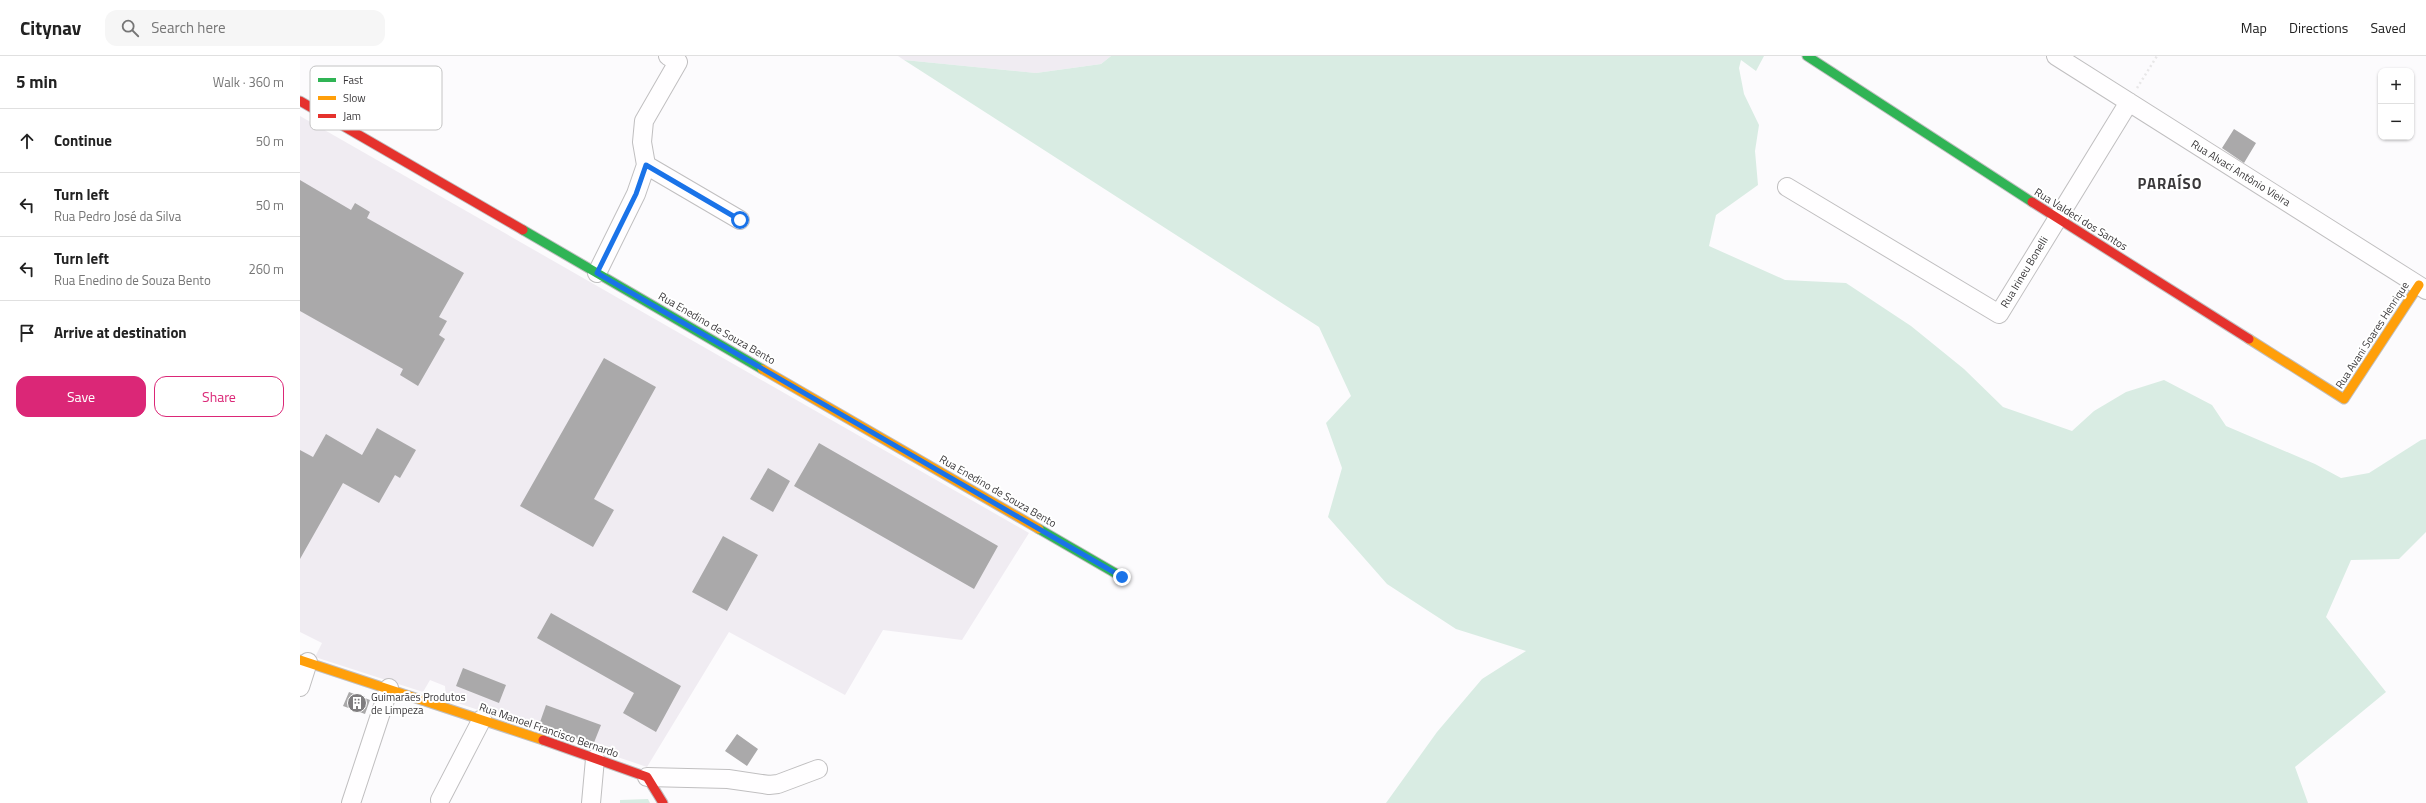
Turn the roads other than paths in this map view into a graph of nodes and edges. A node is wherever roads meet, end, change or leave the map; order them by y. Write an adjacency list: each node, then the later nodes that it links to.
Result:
1 (668, 56): 8 (street)
2 (1807, 56): 10 (street, Rua Valdeci dos Santos)
3 (2056, 56): 5 (street, Rua Alvaci Antônio Vieira)
4 (300, 101): 6 (street, Rua Enedino de Souza Bento)
5 (2129, 102): 10 (street, Rua Irineu Bonelli); 13 (street, Rua Alvaci Antônio Vieira)
6 (310, 107)
7 (350, 130): 12 (street, Rua Enedino de Souza Bento)
8 (646, 165): 11 (street); 12 (street)
9 (1787, 187): 10 (street, Rua Irineu Bonelli)
10 (2056, 218): 14 (street, Rua Valdeci dos Santos)
11 (740, 220)
12 (597, 273): 15 (street, Rua Enedino de Souza Bento)
13 (2423, 288): 14 (street, Rua Avani Soares Henrique)
14 (2344, 399)
15 (1122, 577)
16 (304, 661): 17 (street); 18 (street, Rua Manoel Francisco Bernardo)
17 (300, 687)
18 (389, 688): 19 (street, Rua Manoel Francisco Bernardo); 24 (street)
19 (482, 719): 20 (street, Rua Manoel Francisco Bernardo); 23 (street)
20 (595, 759): 22 (street, Rua Manoel Francisco Bernardo); 25 (street)
21 (818, 769): 22 (street)
22 (646, 777): 26 (street)
23 (440, 800)
24 (350, 803)
25 (591, 803)
26 (663, 803)

